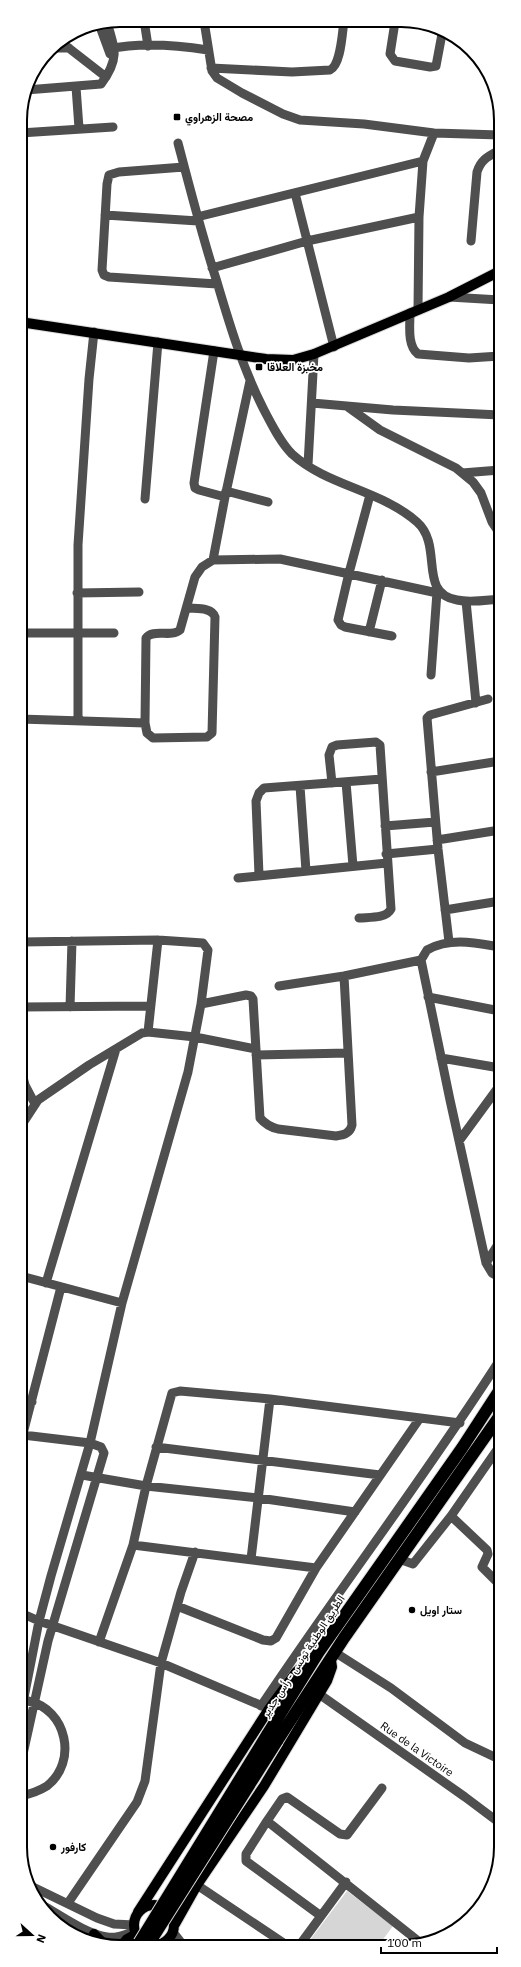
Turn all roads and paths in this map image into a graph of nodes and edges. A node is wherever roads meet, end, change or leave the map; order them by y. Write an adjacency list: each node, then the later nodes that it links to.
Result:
1 (145, 27): 9 (street)
2 (205, 27): 13 (street)
3 (343, 27): 14 (street)
4 (394, 27): 7 (street)
5 (108, 28): 12 (street)
6 (102, 29): 12 (street)
7 (442, 37)
8 (66, 45): 11 (street)
9 (148, 46): 12 (street); 13 (street)
10 (62, 48): 11 (street)
11 (69, 48): 15 (street)
12 (112, 48): 15 (street)
13 (208, 50): 14 (street)
14 (211, 68): 21 (street)
15 (106, 77): 16 (street)
16 (76, 87): 17 (street); 19 (street)
17 (32, 90)
18 (113, 127): 19 (street)
19 (79, 128): 20 (street)
20 (27, 132)
21 (434, 133): 22 (street); 25 (street)
22 (494, 135)
23 (178, 142): 26 (street)
24 (494, 153): 32 (street)
25 (423, 161): 27 (street); 29 (street)
26 (184, 166): 28 (street); 30 (street)
27 (295, 193): 30 (street); 31 (street)
28 (105, 215): 30 (street); 35 (street)
29 (419, 217): 31 (street); 38 (street)
30 (197, 219): 33 (street)
31 (307, 241): 33 (street); 42 (street)
32 (471, 241)
33 (212, 268): 35 (street)
34 (494, 274): 36 (main road)
35 (217, 284): 45 (street)
36 (449, 297): 37 (street); 38 (main road)
37 (494, 300)
38 (414, 312): 42 (main road); 46 (street)
39 (27, 323): 40 (main road)
40 (94, 332): 41 (main road); 63 (street)
41 (158, 342): 43 (main road); 56 (street)
42 (334, 347): 44 (main road)
43 (214, 351): 45 (main road); 54 (street)
44 (314, 354): 45 (main road); 48 (street)
45 (240, 356): 47 (street)
46 (494, 356)
47 (250, 381): 51 (street); 54 (street)
48 (312, 403): 49 (street); 51 (street)
49 (348, 407): 50 (street); 53 (street)
50 (494, 415)
51 (308, 466): 55 (street)
52 (494, 470): 53 (street)
53 (462, 473): 58 (street)
54 (225, 494): 57 (street); 59 (street)
55 (370, 495): 60 (street); 64 (street)
56 (145, 499)
57 (268, 502)
58 (494, 525)
59 (213, 560): 60 (street); 67 (street)
60 (349, 573): 61 (street); 69 (street)
61 (382, 580): 64 (street); 69 (street)
62 (139, 592): 63 (street)
63 (78, 593): 68 (street)
64 (440, 593): 66 (street); 73 (street)
65 (494, 600): 66 (street)
66 (466, 601): 75 (street)
67 (187, 608): 78 (street); 78 (street)
68 (79, 632): 70 (street); 71 (street); 77 (street)
69 (369, 632): 72 (street)
70 (27, 633)
71 (114, 633)
72 (392, 636)
73 (431, 675)
74 (488, 699): 75 (street)
75 (476, 703): 80 (street)
76 (27, 719): 77 (street)
77 (78, 721): 78 (street)
78 (145, 723)
79 (494, 762): 80 (street)
80 (431, 772): 85 (street)
81 (382, 779): 82 (street); 83 (street); 86 (street)
82 (346, 782): 83 (street); 91 (street)
83 (332, 783): 84 (street)
84 (300, 786): 92 (street); 93 (street)
85 (435, 822): 86 (street); 88 (street)
86 (385, 826): 89 (street)
87 (494, 831): 88 (street)
88 (437, 844): 89 (street); 96 (street)
89 (386, 854): 90 (street)
90 (387, 863): 91 (street); 97 (street)
91 (353, 866): 92 (street)
92 (306, 872): 93 (street)
93 (259, 876): 94 (street)
94 (238, 878)
95 (494, 902): 96 (street)
96 (445, 910): 101 (street)
97 (359, 918)
98 (158, 940): 99 (street); 107 (street); 108 (street)
99 (72, 941): 100 (street); 110 (street)
100 (27, 942)
101 (449, 942): 102 (street); 103 (street)
102 (494, 947)
103 (421, 960): 104 (street); 106 (street)
104 (344, 976): 105 (street); 116 (street)
105 (279, 986)
106 (428, 997): 111 (street); 117 (street)
107 (202, 1004): 113 (street); 115 (street)
108 (150, 1006): 110 (street); 112 (street)
109 (27, 1007): 110 (street)
110 (70, 1007)
111 (494, 1010)
112 (148, 1032): 113 (street); 114 (street)
113 (195, 1037): 115 (street); 130 (street)
114 (116, 1049): 121 (street); 128 (street)
115 (256, 1052): 116 (street); 116 (street)
116 (348, 1053)
117 (441, 1058): 118 (street); 123 (street)
118 (494, 1067)
119 (27, 1092): 121 (street)
120 (494, 1093): 123 (street)
121 (35, 1104): 122 (street)
122 (27, 1117)
123 (459, 1141): 125 (street)
124 (494, 1251): 125 (street)
125 (486, 1263): 126 (street)
126 (494, 1274)
127 (27, 1278): 128 (street)
128 (46, 1283): 129 (street)
129 (61, 1287): 130 (street); 135 (street)
130 (122, 1303): 141 (street)
131 (494, 1369): 138 (street)
132 (270, 1399): 136 (street); 142 (street); 144 (street)
133 (494, 1399): 163 (highway, الطريق الوطنية تونس - رأس جدير)
134 (27, 1401): 135 (street)
135 (32, 1402): 137 (street)
136 (420, 1418): 138 (street); 146 (street)
137 (27, 1420)
138 (460, 1423): 170 (street)
139 (494, 1424): 155 (highway, الطريق الوطنية تونس - رأس جدير)
140 (27, 1438): 141 (street)
141 (90, 1443): 145 (street); 147 (street)
142 (156, 1446): 144 (street); 148 (street)
143 (494, 1454): 151 (street)
144 (262, 1460): 146 (street); 149 (street)
145 (82, 1475): 147 (street); 160 (street)
146 (380, 1475): 150 (street)
147 (98, 1478): 148 (street); 161 (street)
148 (146, 1486): 149 (street); 152 (street)
149 (259, 1498): 150 (street); 154 (street)
150 (355, 1512): 156 (street)
151 (451, 1516): 155 (street); 157 (street)
152 (133, 1545): 153 (street); 162 (street)
153 (196, 1552): 154 (street); 158 (street)
154 (251, 1559): 156 (street)
155 (399, 1559): 164 (highway, الطريق الوطنية تونس - رأس جدير)
156 (316, 1568): 158 (street)
157 (494, 1579)
158 (177, 1606): 165 (street)
159 (27, 1616): 160 (street)
160 (39, 1621): 161 (street); 166 (street)
161 (52, 1626): 162 (street); 169 (street)
162 (98, 1642): 165 (street)
163 (318, 1653): 170 (main road); 172 (highway, الطريق الوطنية تونس - رأس جدير)
164 (334, 1657): 167 (main road); 172 (highway, الطريق الوطنية تونس - رأس جدير); 173 (street)
165 (162, 1663): 170 (street); 181 (street)
166 (27, 1684)
167 (319, 1694): 176 (street, Rue de la Victoire); 179 (main road)
168 (27, 1701): 169 (street)
169 (34, 1702): 171 (street); 175 (street)
170 (265, 1708): 182 (main road)
171 (27, 1735)
172 (272, 1738): 187 (highway, الطريق الوطنية تونس - رأس جدير, bridge); 191 (highway, الطريق الوطنية تونس - رأس جدير, bridge)
173 (494, 1757)
174 (382, 1788): 177 (street)
175 (27, 1794)
176 (494, 1819)
177 (267, 1821): 178 (street); 183 (street)
178 (346, 1882): 183 (street); 189 (street)
179 (197, 1885): 185 (main road); 194 (street)
180 (38, 1889): 181 (street)
181 (68, 1903): 187 (street)
182 (138, 1912): 185 (main road); 187 (main road)
183 (321, 1916): 195 (street)
184 (66, 1922): 186 (street)
185 (174, 1928): 192 (main road); 193 (street)
186 (94, 1934): 187 (street); 188 (main road)
187 (136, 1934): 190 (main road)
188 (97, 1937)
189 (415, 1939)
190 (126, 1940)
191 (161, 1940)
192 (167, 1940)
193 (180, 1940)
194 (279, 1940)
195 (303, 1940)

